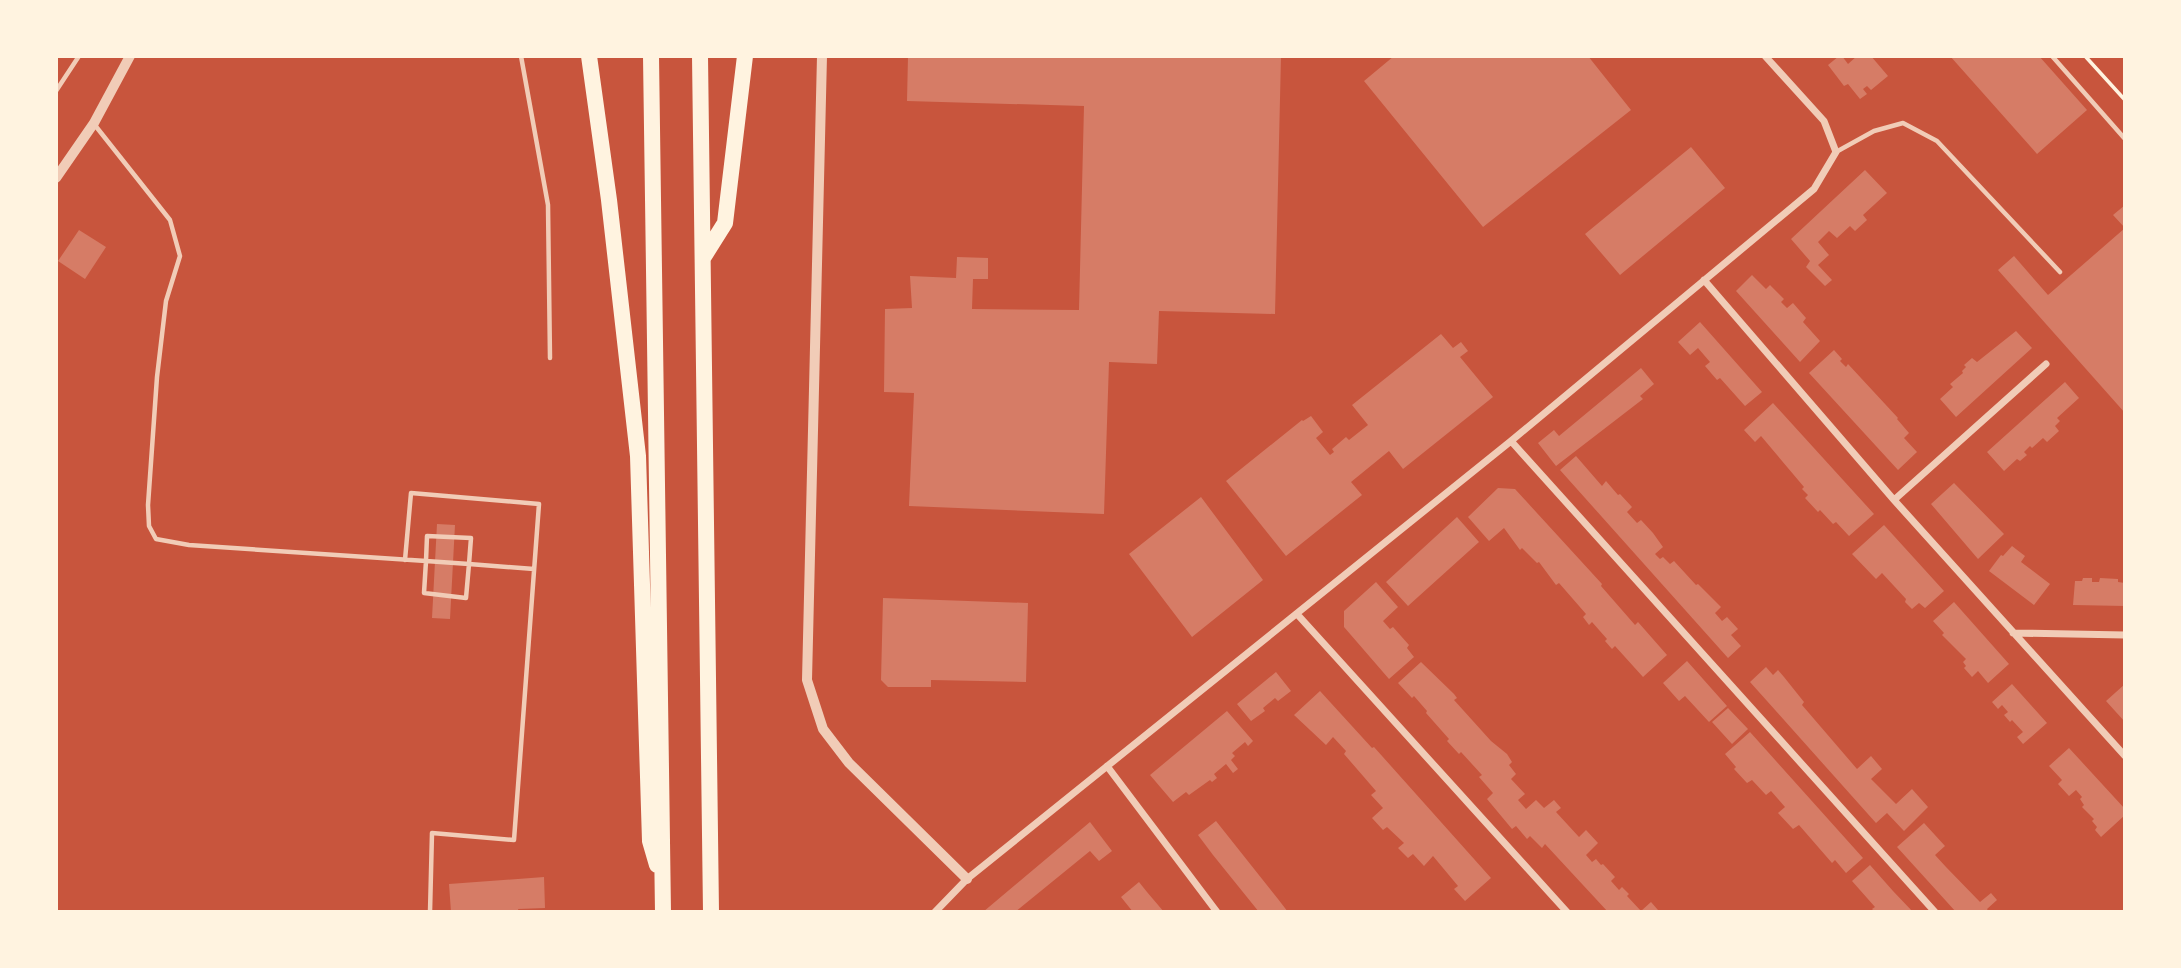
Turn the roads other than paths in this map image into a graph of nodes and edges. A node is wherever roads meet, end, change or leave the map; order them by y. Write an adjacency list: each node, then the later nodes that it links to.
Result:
1 (79, 56): 11 (lane)
2 (130, 56): 12 (street)
3 (521, 56): 19 (lane)
4 (589, 56): 33 (highway)
5 (651, 56): 33 (highway)
6 (700, 56): 16 (highway)
7 (745, 56): 16 (highway)
8 (822, 56): 32 (street)
9 (1765, 56): 14 (street)
10 (2052, 56): 13 (lane)
11 (56, 91)
12 (94, 123): 15 (street); 23 (lane)
13 (2125, 139)
14 (1836, 152): 17 (lane); 18 (street)
15 (58, 171)
16 (703, 258): 36 (highway)
17 (2060, 272)
18 (1704, 280): 21 (street); 22 (street)
19 (550, 358)
20 (2046, 364): 22 (street)
21 (1511, 441): 27 (street); 40 (street)
22 (1894, 500): 28 (street)
23 (405, 560): 24 (lane); 26 (lane)
24 (426, 561): 25 (lane); 25 (lane); 25 (lane)
25 (468, 564): 26 (lane)
26 (534, 569): 34 (lane)
27 (1297, 614): 31 (street); 39 (street)
28 (2013, 633): 29 (street); 30 (street)
29 (2125, 635)
30 (2125, 756)
31 (1107, 766): 32 (street); 38 (street)
32 (967, 879): 37 (street)
33 (663, 887): 35 (highway)
34 (430, 912)
35 (663, 912)
36 (711, 912)
37 (934, 912)
38 (1217, 912)
39 (1567, 912)
40 (1935, 912)

